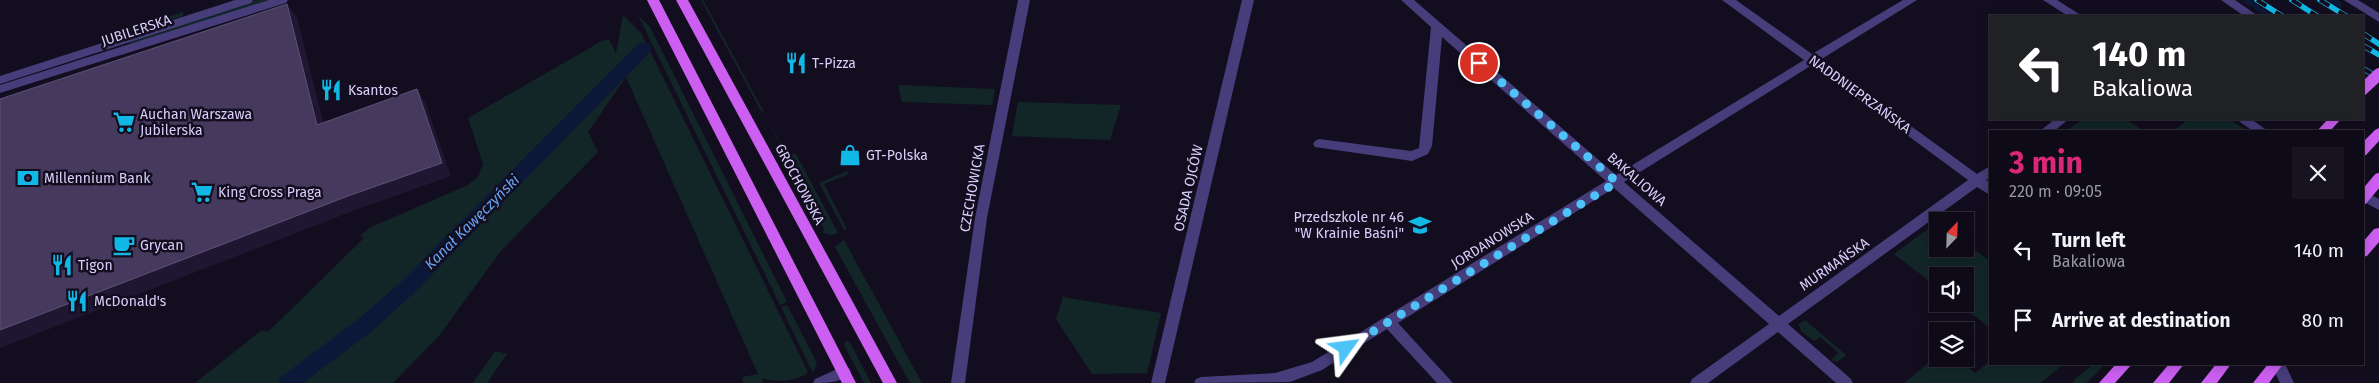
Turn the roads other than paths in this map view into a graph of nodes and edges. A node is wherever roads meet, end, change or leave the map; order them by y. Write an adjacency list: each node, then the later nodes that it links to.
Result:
1 (247, 0): 19 (street, JUBILERSKA)
2 (282, 0): 21 (street, JUBILERSKA)
3 (653, 0): 48 (main road)
4 (682, 0): 50 (main road, GROCHOWSKA)
5 (1024, 0): 51 (street, CZECHOWICKA)
6 (1248, 0): 52 (street, OSADA OJCÓW)
7 (1406, 0): 16 (street, BAKALIOWA)
8 (1728, 0): 17 (street, NADDNIEPRZAŃSKA)
9 (1911, 0): 17 (street, JORDANOWSKA)
10 (2049, 0): 13 (street)
11 (2227, 0): 14 (street)
12 (2350, 0): 15 (street)
13 (2074, 15)
14 (2250, 15)
15 (2379, 18)
16 (1437, 27): 29 (street); 34 (street, BAKALIOWA)
17 (1813, 60): 33 (street, NADDNIEPRZAŃSKA); 34 (street, JORDANOWSKA)
18 (2379, 74): 20 (main road, bridge)
19 (0, 80)
20 (2364, 88)
21 (0, 89)
22 (2062, 120): 25 (street)
23 (2244, 120): 26 (street)
24 (2334, 120): 27 (main road)
25 (2047, 130)
26 (2260, 130)
27 (2324, 130)
28 (2379, 133): 30 (main road)
29 (1319, 144)
30 (2364, 150)
31 (1989, 172): 33 (street, MURMAŃSKA)
32 (2379, 180): 36 (main road, bridge)
33 (1977, 181): 35 (street, NADDNIEPRZAŃSKA); 42 (street, MURMAŃSKA)
34 (1617, 182): 41 (street, JORDANOWSKA); 42 (street, BAKALIOWA)
35 (1989, 189)
36 (2364, 196)
37 (2364, 196): 38 (street)
38 (2379, 205)
39 (2379, 233): 40 (main road)
40 (2364, 250)
41 (1389, 322): 53 (street, JORDANOWSKA); 54 (street)
42 (1778, 324): 55 (street, MURMAŃSKA); 56 (street, BAKALIOWA)
43 (2124, 365): 57 (main road)
44 (2175, 365): 58 (main road)
45 (2223, 365): 59 (main road)
46 (2276, 365): 60 (main road)
47 (2278, 365): 61 (street)
48 (846, 378): 49 (street)
49 (820, 383)
50 (890, 383)
51 (958, 383)
52 (1158, 383)
53 (1202, 383)
54 (1446, 383)
55 (1697, 383)
56 (1846, 383)
57 (2106, 383)
58 (2160, 383)
59 (2208, 383)
60 (2260, 383)
61 (2287, 383)

